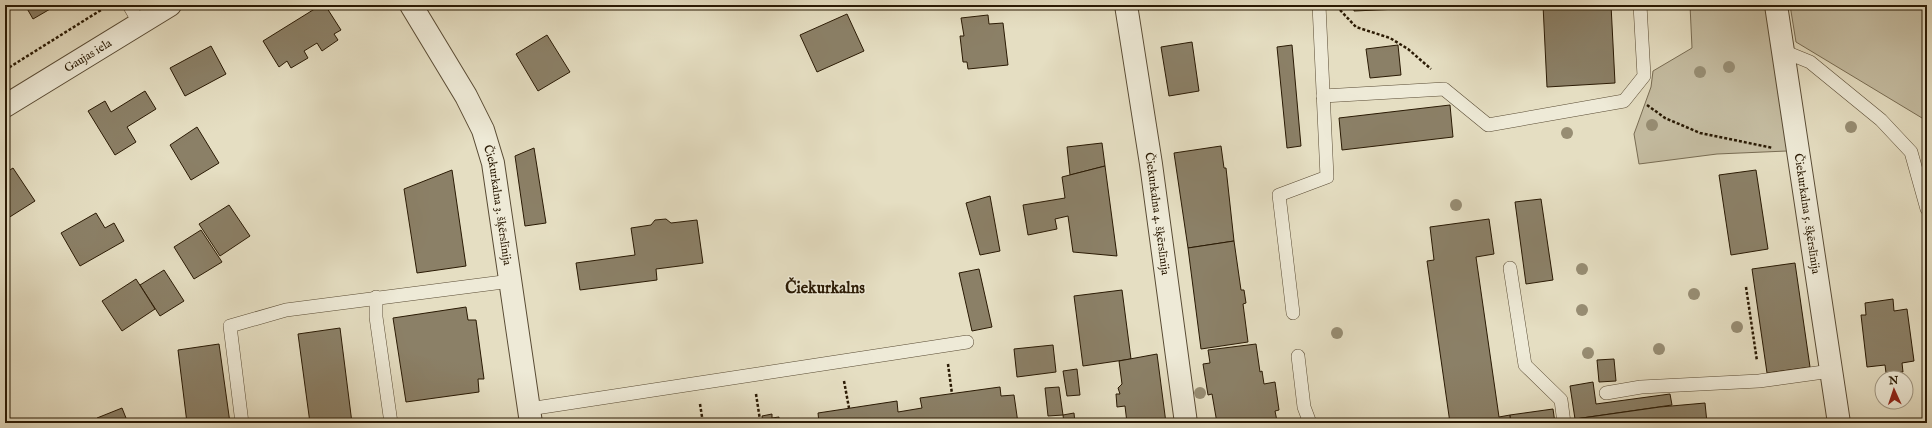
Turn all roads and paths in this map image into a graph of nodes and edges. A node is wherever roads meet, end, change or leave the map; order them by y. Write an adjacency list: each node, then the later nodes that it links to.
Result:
1 (108, 5): 11 (path)
2 (129, 5): 9 (lane)
3 (170, 5): 9 (street, Gaujas iela)
4 (411, 5): 16 (street, Čiekurkalna 3. šķērslīnija)
5 (1126, 5): 34 (street, Čiekurkalna 4. šķērslīnija)
6 (1318, 5): 12 (lane)
7 (1640, 5): 12 (lane)
8 (1776, 5): 10 (street, Čiekurkalna 5. šķērslīnija)
9 (140, 24): 13 (street, Gaujas iela)
10 (1783, 51): 14 (lane); 24 (street, Čiekurkalna 5. šķērslīnija)
11 (5, 70)
12 (1324, 96): 19 (lane)
13 (5, 106)
14 (1927, 209)
15 (1510, 268): 36 (lane)
16 (511, 281): 18 (lane); 30 (street, Čiekurkalna 3. šķērslīnija)
17 (1746, 287): 26 (path)
18 (376, 297): 32 (lane); 33 (lane)
19 (1293, 313)
20 (967, 342): 21 (lane)
21 (945, 346): 23 (lane); 28 (path)
22 (1298, 356): 35 (lane)
23 (841, 362): 25 (lane); 29 (path)
24 (1831, 370): 26 (lane); 37 (street, Čiekurkalna 5. šķērslīnija)
25 (753, 375): 30 (lane); 31 (path)
26 (1759, 381): 27 (lane)
27 (1606, 393)
28 (952, 394)
29 (849, 408)
30 (530, 416)
31 (763, 420)
32 (242, 423)
33 (391, 423)
34 (1186, 423)
35 (1310, 423)
36 (1564, 423)
37 (1839, 423)

